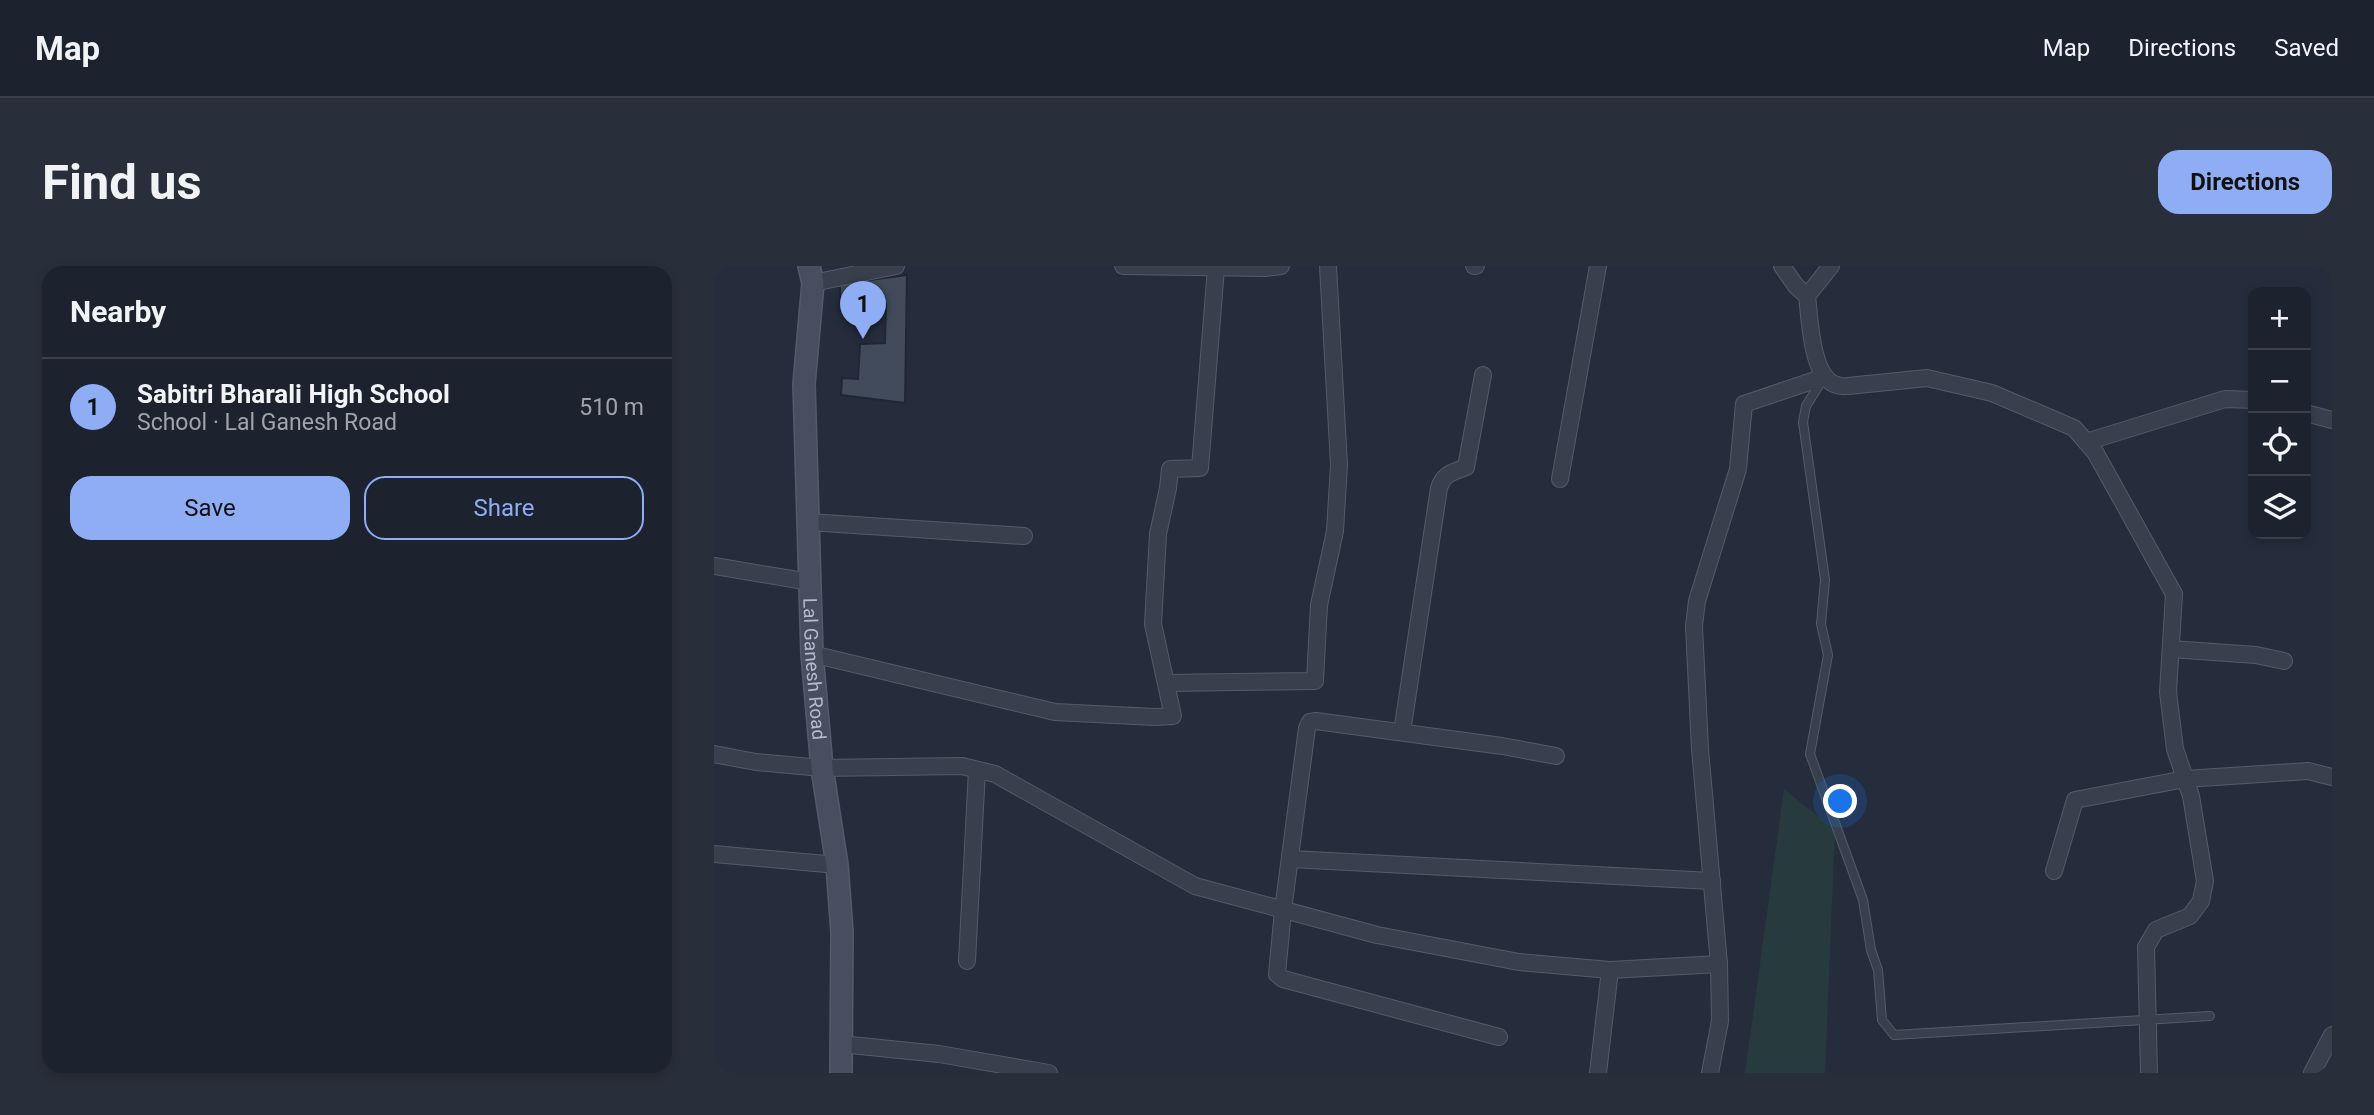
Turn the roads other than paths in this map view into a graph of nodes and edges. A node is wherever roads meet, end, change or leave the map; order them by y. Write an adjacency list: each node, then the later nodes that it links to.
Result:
1 (896, 266): 9 (street)
2 (1123, 266): 8 (street)
3 (1281, 266): 8 (street)
4 (1328, 266): 25 (street)
5 (1598, 266): 17 (street)
6 (1782, 266): 10 (street)
7 (1831, 266): 10 (street)
8 (1216, 268): 25 (street)
9 (811, 275): 18 (main road, Lal Ganesh Road)
10 (1807, 296): 12 (street)
11 (1483, 375): 26 (street)
12 (1824, 377): 16 (street); 37 (street); 43 (lane)
13 (2248, 400): 16 (street)
14 (2311, 414): 15 (street)
15 (2332, 420)
16 (2086, 442): 22 (street)
17 (1560, 479)
18 (808, 522): 19 (street); 21 (main road, Lal Ganesh Road)
19 (1024, 536)
20 (714, 566): 21 (street)
21 (810, 582): 23 (main road, Lal Ganesh Road)
22 (2171, 649): 24 (street); 32 (street)
23 (812, 654): 25 (street); 29 (main road, Lal Ganesh Road)
24 (2284, 661)
25 (1166, 683)
26 (1402, 732): 28 (street); 34 (street)
27 (714, 754): 29 (street)
28 (1556, 757)
29 (822, 768): 30 (street); 35 (main road, Lal Ganesh Road)
30 (977, 770): 38 (street); 39 (street)
31 (2332, 777): 32 (street)
32 (2185, 779): 36 (street); 43 (street)
33 (714, 854): 35 (street)
34 (1291, 859): 37 (street); 38 (street)
35 (837, 865): 46 (main road, Lal Ganesh Road)
36 (2053, 871)
37 (1712, 881): 40 (street)
38 (1283, 911): 41 (street); 45 (street)
39 (967, 961)
40 (1718, 964): 41 (street); 50 (street)
41 (1610, 970): 49 (street)
42 (2210, 1016): 43 (lane)
43 (2147, 1021): 51 (street)
44 (2332, 1035): 52 (street)
45 (1499, 1037)
46 (841, 1044): 47 (main road, Lal Ganesh Road); 48 (street)
47 (841, 1073)
48 (1049, 1073)
49 (1598, 1073)
50 (1710, 1073)
51 (2148, 1073)
52 (2312, 1073)

